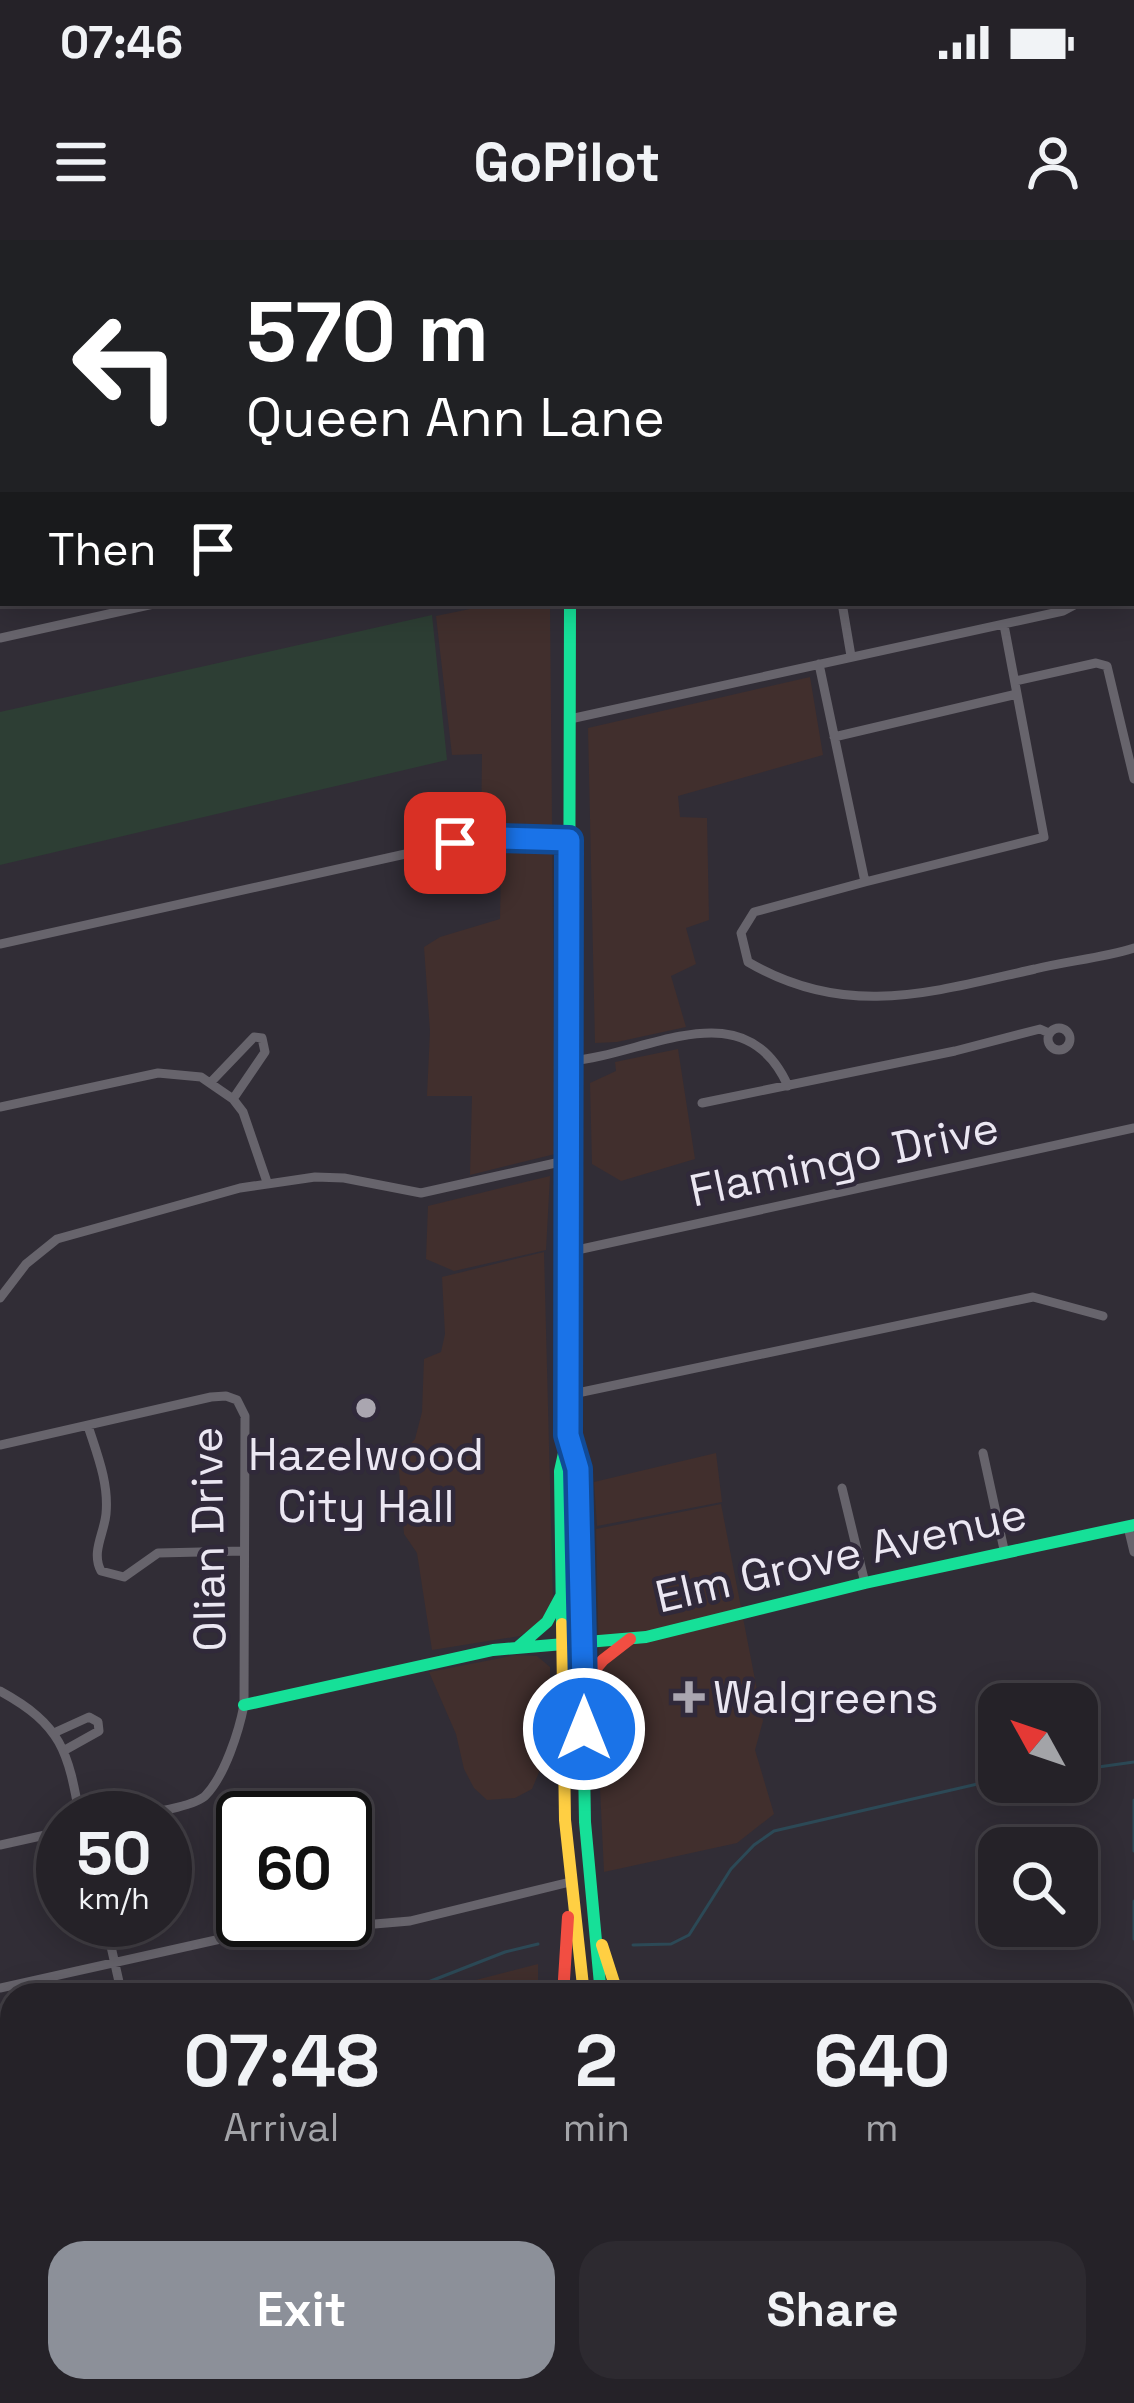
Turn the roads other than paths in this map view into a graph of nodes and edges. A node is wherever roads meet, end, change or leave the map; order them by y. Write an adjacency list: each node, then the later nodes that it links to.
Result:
1 (144, 606): 6 (street)
2 (570, 606): 11 (main road)
3 (843, 606): 7 (street)
4 (1073, 606): 5 (street)
5 (1004, 625): 7 (street); 9 (street)
6 (0, 638)
7 (851, 656): 8 (street)
8 (819, 664): 11 (street); 12 (street)
9 (1015, 682): 10 (street); 13 (street)
10 (1017, 694): 12 (street); 15 (street)
11 (570, 719): 14 (main road)
12 (834, 737): 15 (street)
13 (1134, 779)
14 (569, 840): 16 (street); 19 (main road)
15 (865, 882): 17 (street)
16 (0, 944)
17 (1134, 948)
18 (1049, 1034): 21 (street)
19 (568, 1061): 21 (street); 26 (main road)
20 (211, 1082): 22 (street); 22 (street); 24 (street)
21 (788, 1086): 23 (street)
22 (233, 1099): 27 (street)
23 (702, 1103)
24 (0, 1107)
25 (1134, 1129): 28 (street, Flamingo Drive)
26 (569, 1160): 27 (street); 28 (main road)
27 (267, 1182): 30 (street)
28 (568, 1252): 33 (main road)
29 (0, 1270): 30 (street)
30 (13, 1279): 31 (street)
31 (0, 1298)
32 (1103, 1316): 33 (street)
33 (568, 1395): 35 (main road)
34 (88, 1426): 36 (street, Olian Drive); 40 (street); 40 (street, Olian Drive)
35 (568, 1435): 44 (main road); 46 (main road)
36 (0, 1444)
37 (982, 1453): 42 (street)
38 (842, 1488): 43 (street)
39 (1131, 1526): 41 (street); 42 (main road, Elm Grove Avenue)
40 (243, 1551): 51 (street, Olian Drive)
41 (1134, 1552)
42 (1005, 1554): 43 (main road, Elm Grove Avenue)
43 (865, 1583): 45 (main road, Elm Grove Avenue)
44 (563, 1592): 47 (main road); 48 (main road)
45 (630, 1639): 46 (main road, Elm Grove Avenue); 49 (main road)
46 (584, 1644): 47 (main road, Elm Grove Avenue); 49 (main road)
47 (563, 1646): 48 (main road, Elm Grove Avenue); 58 (main road)
48 (517, 1648): 51 (main road, Elm Grove Avenue)
49 (584, 1682): 59 (main road)
50 (0, 1691): 52 (street)
51 (244, 1705): 55 (street, Olian Drive)
52 (56, 1732): 53 (street); 53 (street)
53 (65, 1750): 54 (street)
54 (74, 1791)
55 (192, 1802)
56 (36, 1837): 57 (street)
57 (0, 1845)
58 (570, 1882): 61 (street); 64 (main road); 65 (main road)
59 (593, 1917): 66 (main road); 67 (main road)
60 (112, 1947): 61 (street)
61 (116, 1964): 62 (street); 63 (street)
62 (24, 1983)
63 (120, 1983)
64 (564, 1983)
65 (583, 1983)
66 (601, 1983)
67 (614, 1983)

